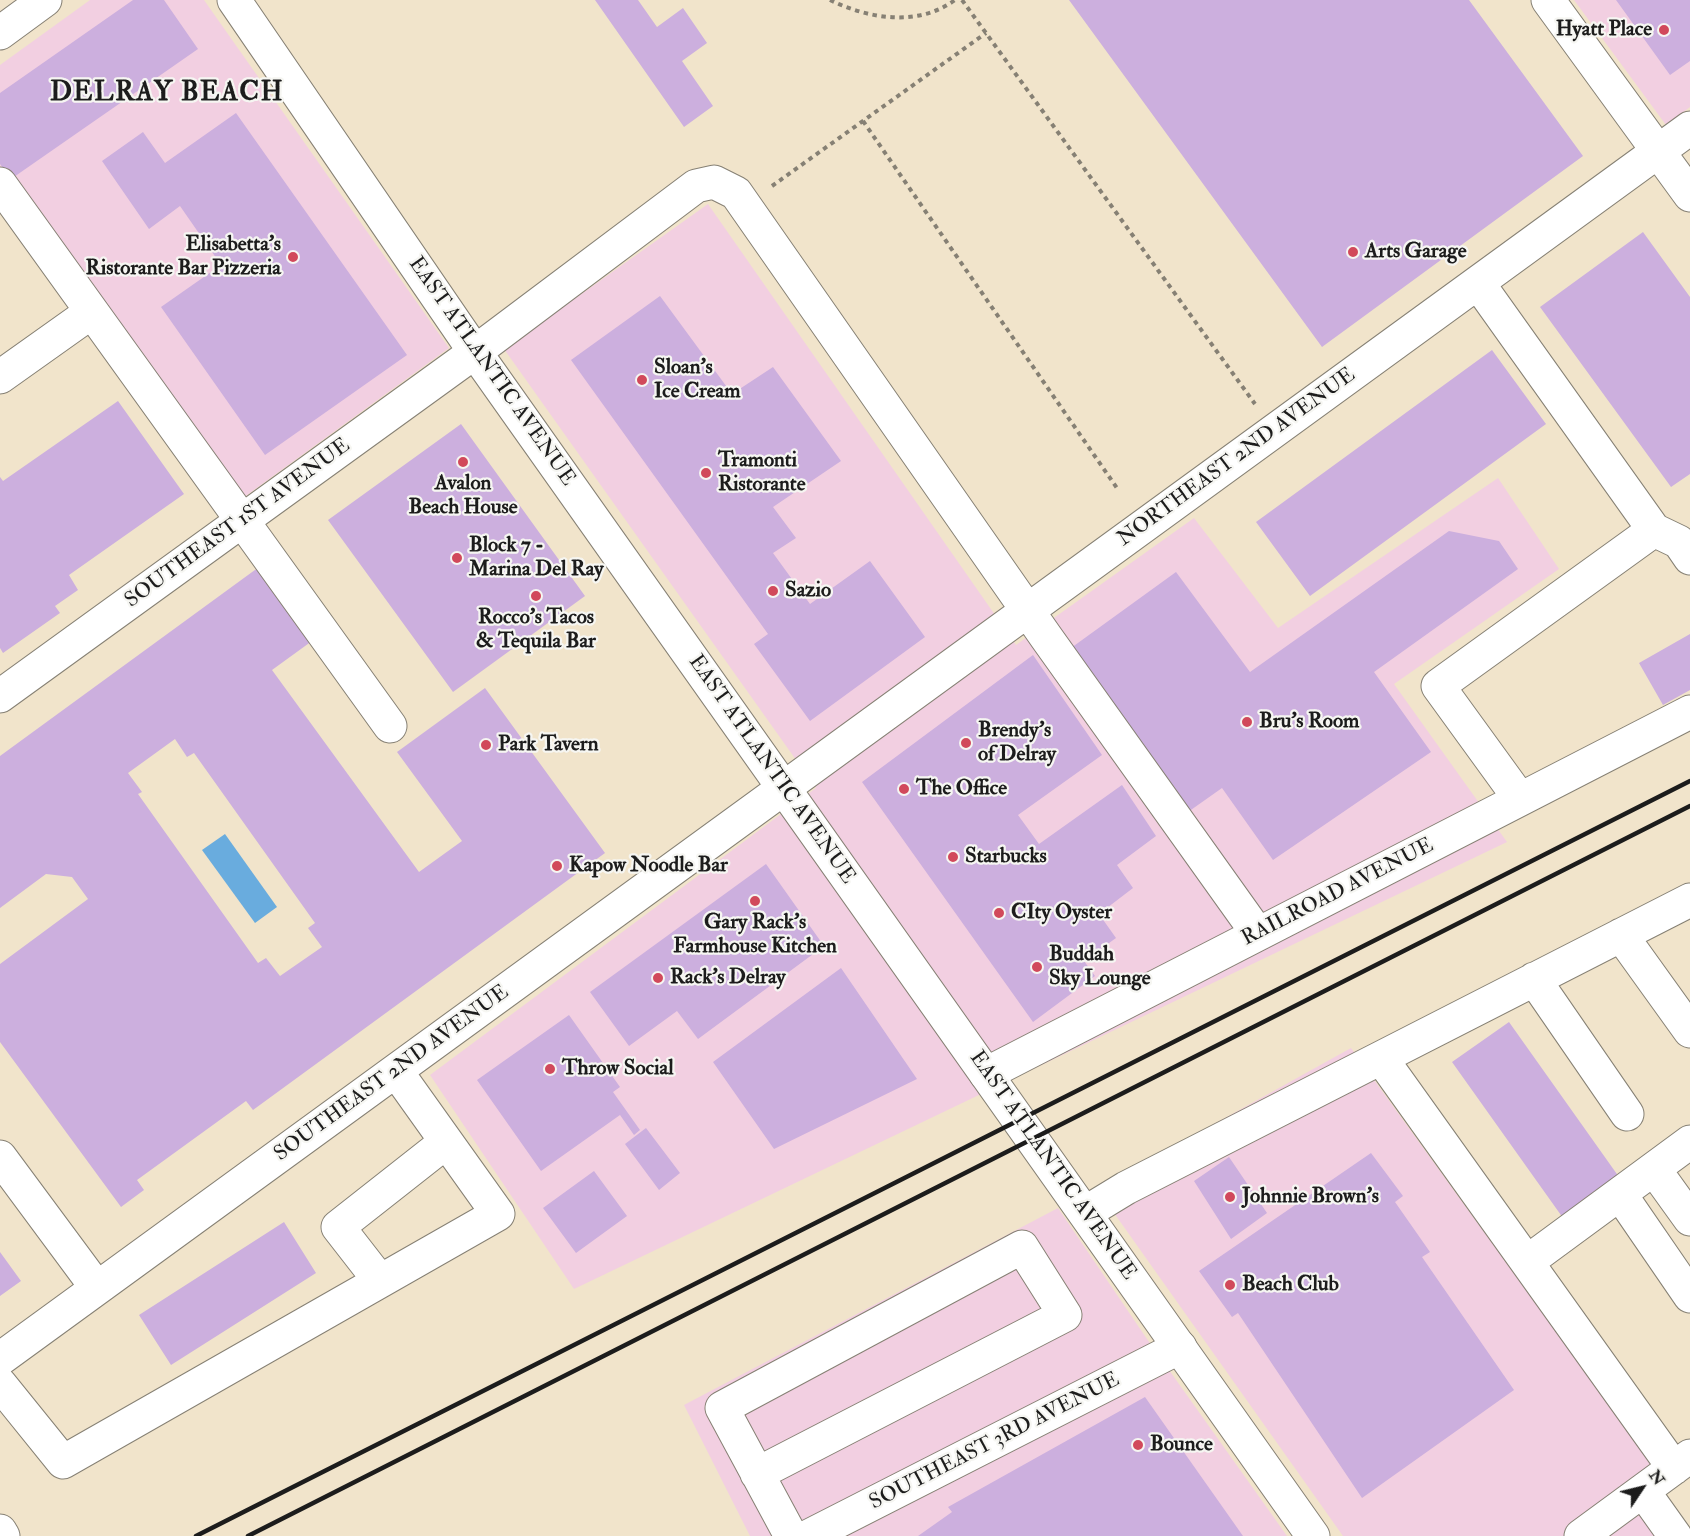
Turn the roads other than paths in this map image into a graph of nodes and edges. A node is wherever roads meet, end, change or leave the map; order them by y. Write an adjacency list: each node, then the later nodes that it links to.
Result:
1 (45, 0): 4 (street)
2 (234, 0): 11 (street, EAST ATLANTIC AVENUE)
3 (1548, 0): 6 (street)
4 (0, 33)
5 (1690, 128): 6 (street, NORTHEAST 2ND AVENUE)
6 (1659, 151): 8 (street); 9 (street, NORTHEAST 2ND AVENUE)
7 (0, 184): 10 (street)
8 (1690, 195)
9 (1478, 283): 14 (street); 16 (street, NORTHEAST 2ND AVENUE)
10 (90, 313): 12 (street); 13 (street)
11 (475, 352): 13 (street, SOUTHEAST 1ST AVENUE); 16 (street, SOUTHEAST 1ST AVENUE); 20 (street, EAST ATLANTIC AVENUE)
12 (0, 377)
13 (241, 521): 17 (street, SOUTHEAST 1ST AVENUE); 19 (street)
14 (1654, 530): 15 (street); 21 (street)
15 (1690, 558)
16 (1028, 611): 20 (street, NORTHEAST 2ND AVENUE); 23 (street, SOUTHEAST 1ST AVENUE)
17 (0, 696)
18 (1690, 712): 21 (street, RAILROAD AVENUE)
19 (390, 726)
20 (785, 788): 28 (street, SOUTHEAST 2ND AVENUE); 29 (street, EAST ATLANTIC AVENUE)
21 (1520, 799): 23 (street, RAILROAD AVENUE)
22 (1690, 900): 24 (street)
23 (1258, 934): 29 (street, RAILROAD AVENUE)
24 (1622, 935): 25 (street); 26 (street)
25 (1534, 979): 27 (street); 30 (street)
26 (1690, 1031)
27 (1381, 1058): 36 (street); 38 (street)
28 (396, 1071): 31 (street); 40 (street, SOUTHEAST 2ND AVENUE)
29 (986, 1074): 36 (street, EAST ATLANTIC AVENUE)
30 (1627, 1114)
31 (446, 1142): 39 (street); 39 (street)
32 (1690, 1142): 34 (street)
33 (0, 1157): 40 (street)
34 (1654, 1169): 35 (street); 37 (street)
35 (1620, 1194): 38 (street); 41 (street)
36 (1085, 1214): 42 (street, EAST ATLANTIC AVENUE)
37 (1690, 1219)
38 (1527, 1262): 45 (street)
39 (380, 1281): 44 (street)
40 (97, 1288): 43 (street, SOUTHEAST 2ND AVENUE)
41 (1690, 1296)
42 (1180, 1347): 51 (street, SOUTHEAST 3RD AVENUE); 52 (street, EAST ATLANTIC AVENUE)
43 (0, 1359)
44 (0, 1384)
45 (1682, 1462): 47 (street)
46 (757, 1474): 46 (street); 50 (street)
47 (1642, 1491): 53 (street); 54 (street)
48 (0, 1531): 49 (street)
49 (3, 1536)
50 (790, 1536)
51 (809, 1536)
52 (1313, 1536)
53 (1581, 1536)
54 (1674, 1536)

